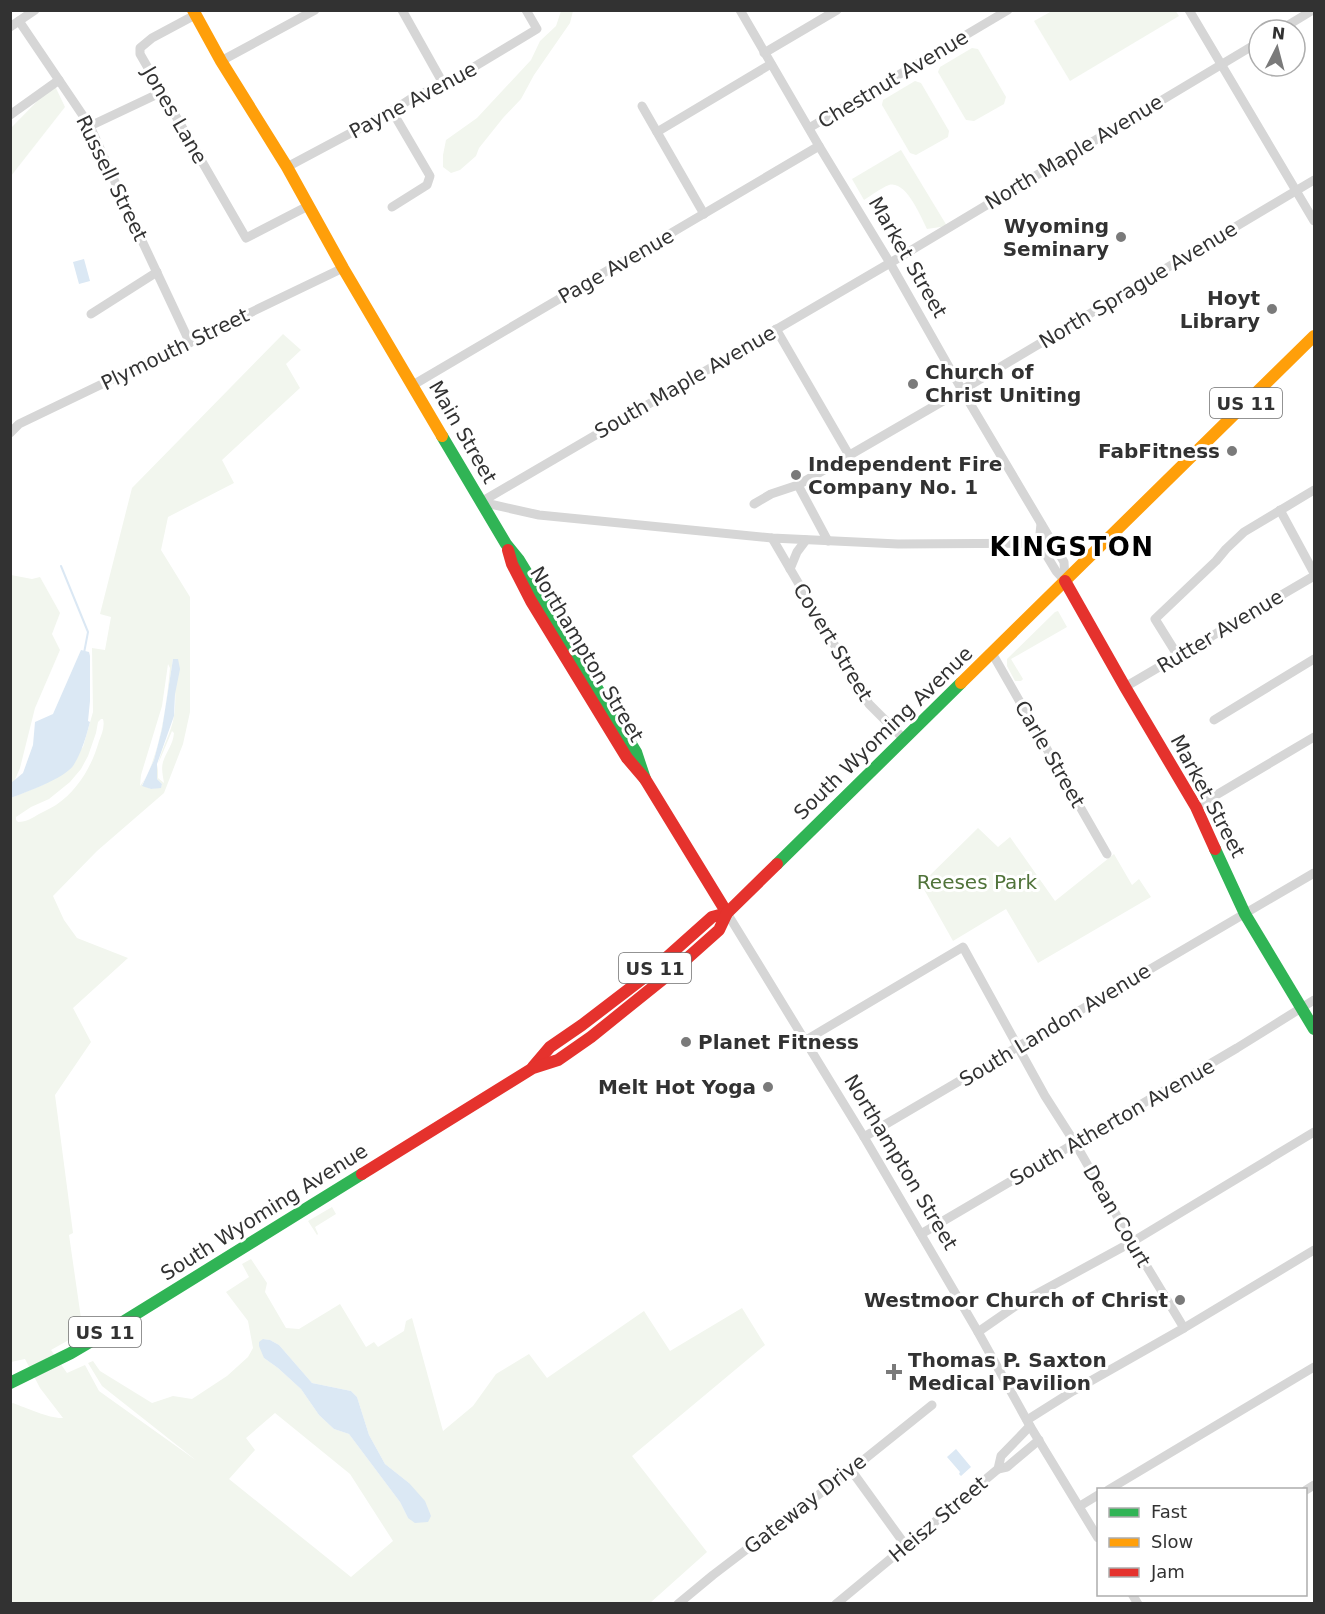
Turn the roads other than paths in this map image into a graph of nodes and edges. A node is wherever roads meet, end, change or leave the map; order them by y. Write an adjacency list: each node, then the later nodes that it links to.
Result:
1 (36, 10): 12 (street)
2 (315, 10): 16 (street)
3 (402, 10): 20 (street)
4 (526, 10): 20 (street, Payne Avenue)
5 (740, 10): 15 (street, Market Street)
6 (837, 10): 15 (street)
7 (1008, 10): 26 (street, Chestnut Avenue)
8 (1189, 10): 18 (street)
9 (1313, 10): 11 (street)
10 (194, 13): 16 (main road, Main Street); 21 (street, Jones Lane)
11 (1300, 18)
12 (19, 21): 13 (street); 19 (street, Russell Street)
13 (10, 27)
14 (1247, 49): 18 (street, North Maple Avenue)
15 (764, 53): 17 (street, Market Street)
16 (221, 61): 29 (main road, Main Street)
17 (771, 64): 26 (street, Market Street); 27 (street)
18 (1220, 64): 31 (street); 36 (street, North Maple Avenue)
19 (59, 80): 24 (street); 25 (street, Russell Street)
20 (444, 85): 23 (street, Payne Avenue)
21 (162, 92): 25 (street); 32 (street, Jones Lane)
22 (642, 106): 27 (street)
23 (392, 111): 29 (street, Payne Avenue); 33 (street)
24 (10, 115)
25 (90, 126): 38 (street, Russell Street)
26 (809, 128): 28 (street, Market Street)
27 (657, 132): 34 (street)
28 (819, 146): 34 (street, Page Avenue); 36 (street, Market Street)
29 (287, 167): 32 (main road, Main Street)
30 (1314, 180): 31 (street, North Sprague Avenue)
31 (1297, 191): 35 (street); 44 (street, North Sprague Avenue)
32 (308, 206): 37 (main road, Main Street)
33 (392, 207)
34 (704, 213): 43 (street, Page Avenue)
35 (1314, 221)
36 (890, 263): 40 (street, South Maple Avenue); 44 (street, Market Street)
37 (343, 268): 42 (street, Plymouth Street); 43 (main road, Main Street)
38 (157, 272): 39 (street); 42 (street, Russell Street)
39 (91, 314)
40 (776, 329): 46 (street); 49 (street, South Maple Avenue)
41 (1314, 336): 60 (main road, US 11)
42 (190, 343): 45 (street, Plymouth Street)
43 (413, 385): 49 (main road, Main Street)
44 (962, 390): 46 (street, North Sprague Avenue); 52 (street, Market Street)
45 (10, 433)
46 (849, 455): 47 (street, North Sprague Avenue)
47 (798, 485): 50 (street); 55 (street)
48 (1314, 490): 51 (street)
49 (481, 501): 53 (street, Main Street); 71 (main road, Northampton Street)
50 (754, 504)
51 (1280, 510): 59 (street); 62 (street)
52 (1041, 524): 56 (street); 57 (street, Market Street)
53 (772, 538): 54 (street, Main Street); 58 (street, Covert Street)
54 (806, 540): 55 (street, Main Street); 58 (street, Covert Street)
55 (828, 541): 56 (street, Main Street)
56 (1040, 543): 57 (street, Main Street); 60 (street, Market Street)
57 (1053, 543): 60 (street, Market Street)
58 (790, 569): 67 (street, Covert Street)
59 (1314, 574): 62 (street, Rutter Avenue)
60 (1065, 580): 61 (main road, South Wyoming Avenue / US 11); 64 (main road, Market Street)
61 (992, 653): 67 (main road, South Wyoming Avenue / US 11); 69 (street, Carle Street)
62 (1178, 656): 64 (street, Rutter Avenue)
63 (1314, 659): 65 (street)
64 (1125, 687): 68 (main road, Market Street)
65 (1214, 720)
66 (1314, 737): 68 (street)
67 (904, 739): 71 (main road, South Wyoming Avenue / US 11)
68 (1196, 807): 72 (main road, Market Street)
69 (1107, 854)
70 (1314, 873): 72 (street, South Landon Avenue)
71 (727, 913): 76 (street, Northampton Street); 87 (main road, South Wyoming Avenue / US 11)
72 (1245, 914): 74 (main road, Market Street); 77 (street, South Landon Avenue)
73 (1314, 1000): 74 (street, South Atherton Avenue)
74 (1301, 1008): 75 (main road, Market Street); 80 (street, South Atherton Avenue)
75 (1314, 1029)
76 (806, 1040): 77 (street, Dean Court); 79 (street, Northampton Street)
77 (1018, 1046): 79 (street, South Landon Avenue); 80 (street, Dean Court)
78 (1314, 1132): 82 (street)
79 (864, 1137): 81 (street, Northampton Street)
80 (1075, 1143): 81 (street, South Atherton Avenue); 82 (street, Dean Court)
81 (921, 1234): 85 (street, Northampton Street)
82 (1132, 1242): 84 (street, Dean Court); 85 (street)
83 (1314, 1250): 84 (street, Heisz Street)
84 (1184, 1328): 89 (street, Heisz Street)
85 (978, 1332): 89 (street, Northampton Street)
86 (1314, 1367): 93 (street)
87 (10, 1383)
88 (932, 1405): 92 (street, Gateway Drive)
89 (1029, 1423): 90 (street, Northampton Street); 91 (street, Heisz Street)
90 (1040, 1440): 91 (street); 95 (street, Northampton Street)
91 (998, 1468): 97 (street, Heisz Street)
92 (851, 1470): 97 (street); 98 (street, Gateway Drive)
93 (1111, 1488)
94 (1097, 1496): 95 (street)
95 (1080, 1506): 96 (street, Northampton Street)
96 (1097, 1536)
97 (906, 1546): 99 (street, Heisz Street)
98 (678, 1604)
99 (836, 1604)

